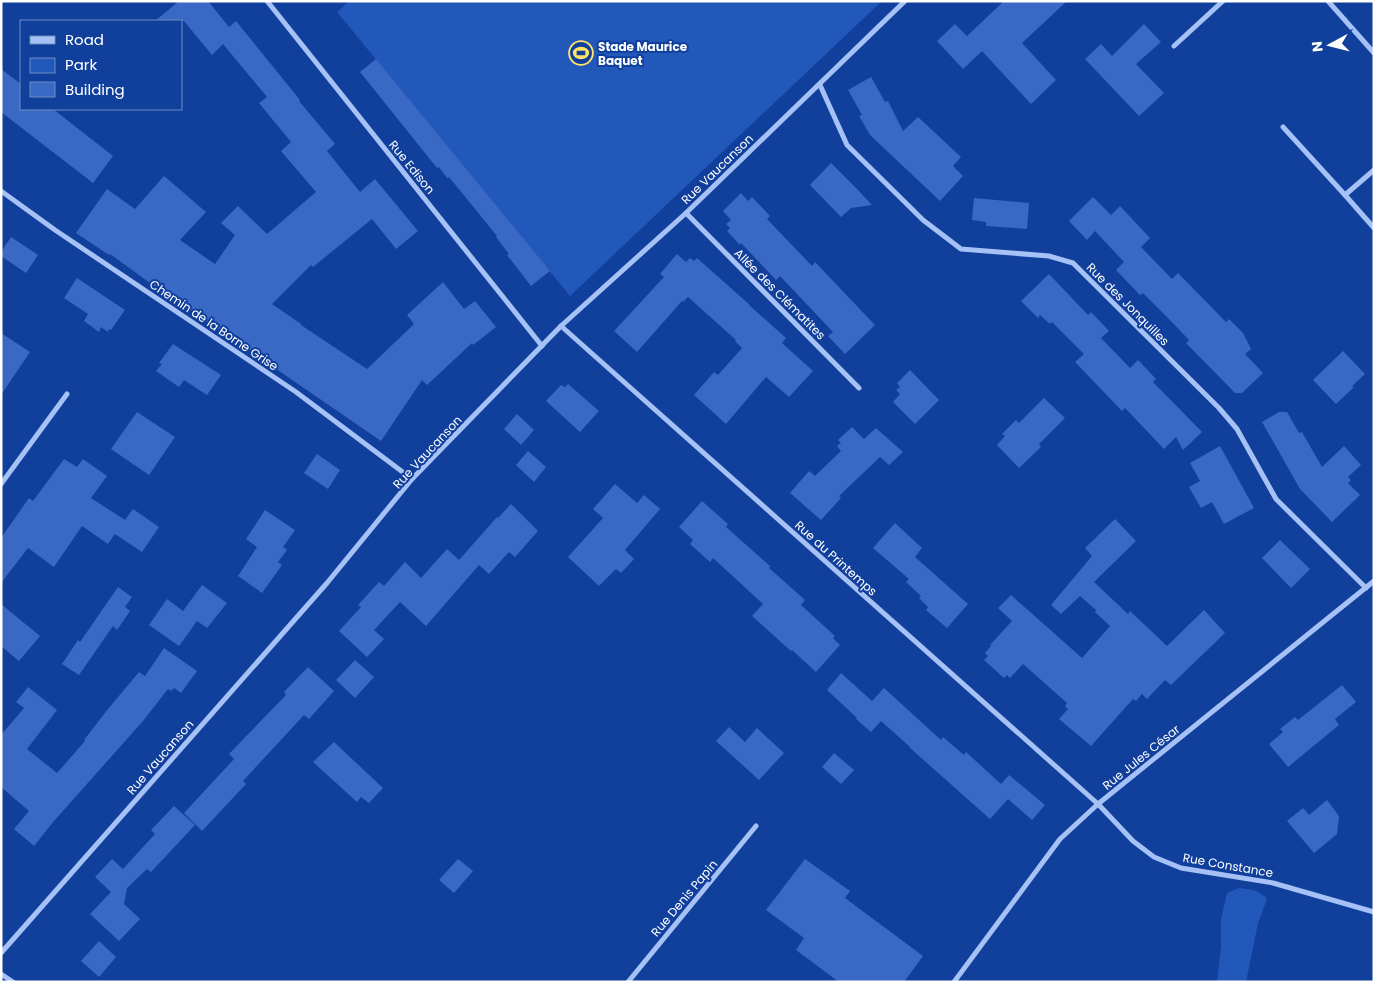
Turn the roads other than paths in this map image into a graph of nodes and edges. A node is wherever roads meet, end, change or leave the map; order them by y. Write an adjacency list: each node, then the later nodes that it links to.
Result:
1 (267, 1): 15 (street, Rue Edison)
2 (905, 1): 7 (street, Rue Vaucanson)
3 (1223, 1): 5 (street)
4 (1328, 1): 6 (street)
5 (1174, 46)
6 (1374, 53)
7 (820, 85): 12 (street, Rue Vaucanson); 21 (street, Rue des Jonquilles)
8 (1283, 127): 11 (street)
9 (1374, 170): 11 (street)
10 (1, 191): 18 (street, Chemin de la Borne Grise)
11 (1345, 195): 13 (street)
12 (686, 213): 14 (street, Rue Vaucanson); 16 (street, Allée des Clématites)
13 (1374, 228)
14 (561, 326): 15 (street, Rue Vaucanson); 22 (street, Rue du Printemps)
15 (542, 346): 18 (street, Rue Vaucanson)
16 (859, 388)
17 (68, 394): 19 (street)
18 (412, 479): 25 (street, Rue Vaucanson)
19 (1, 484)
20 (1374, 581): 21 (street, Rue Jules César)
21 (1366, 588): 22 (street, Rue Jules César)
22 (1098, 804): 24 (street, Rue Constance); 29 (street, Rue Jules César)
23 (756, 826): 28 (street, Rue Denis Papin)
24 (1374, 912)
25 (1, 953)
26 (1, 974): 27 (street)
27 (13, 982)
28 (628, 982)
29 (954, 982)

